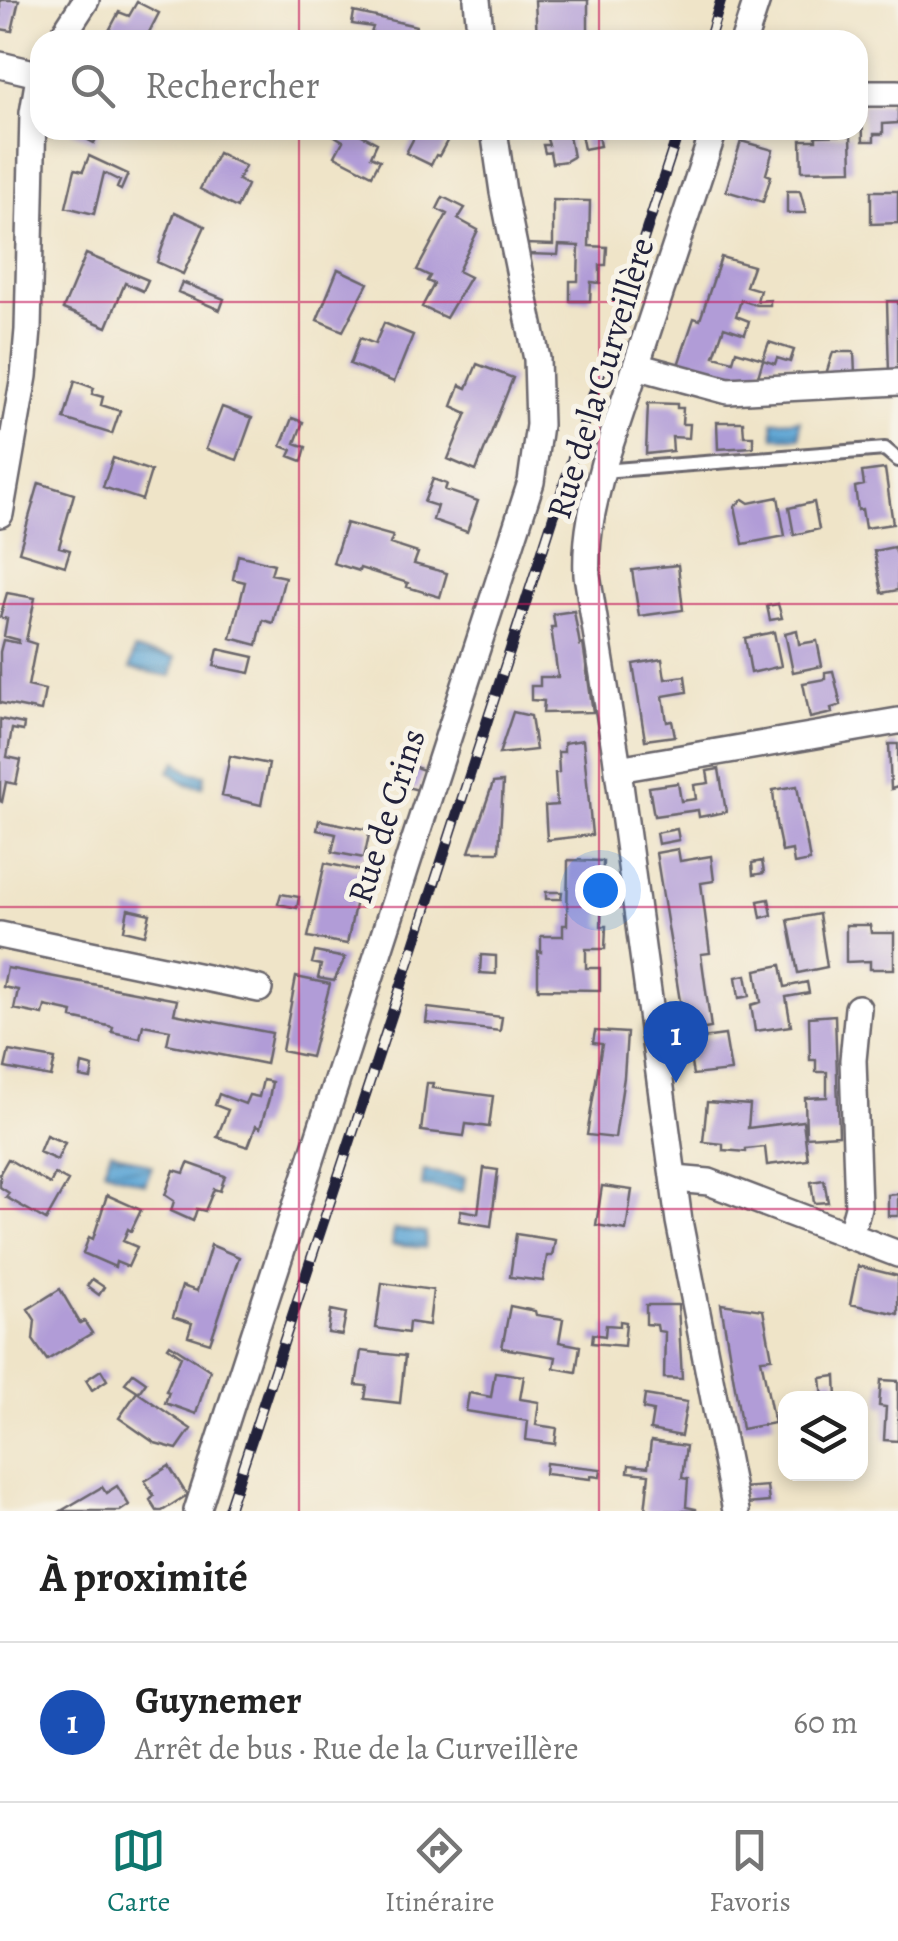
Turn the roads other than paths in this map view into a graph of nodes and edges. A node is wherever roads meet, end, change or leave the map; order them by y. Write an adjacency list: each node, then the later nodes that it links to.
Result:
1 (86, 0): 4 (street)
2 (477, 0): 5 (street)
3 (758, 0): 6 (street)
4 (66, 30)
5 (480, 30)
6 (748, 30)
7 (0, 64): 8 (street)
8 (30, 70)
9 (868, 92): 10 (street)
10 (898, 93)
11 (32, 140): 18 (street)
12 (495, 140): 27 (street, Rue de Crins)
13 (711, 140): 14 (street, Rue de la Curveillère)
14 (636, 366): 15 (street); 17 (street, Rue de la Curveillère)
15 (898, 382)
16 (898, 460): 17 (lane)
17 (602, 471): 20 (street, Rue de la Curveillère)
18 (0, 514)
19 (898, 720): 20 (street)
20 (618, 769): 24 (street, Rue de la Curveillère)
21 (0, 936): 22 (street)
22 (259, 989)
23 (858, 1008): 25 (street)
24 (674, 1179): 25 (street); 28 (street, Rue de la Curveillère)
25 (850, 1236): 26 (street)
26 (898, 1254)
27 (197, 1511)
28 (736, 1511)

